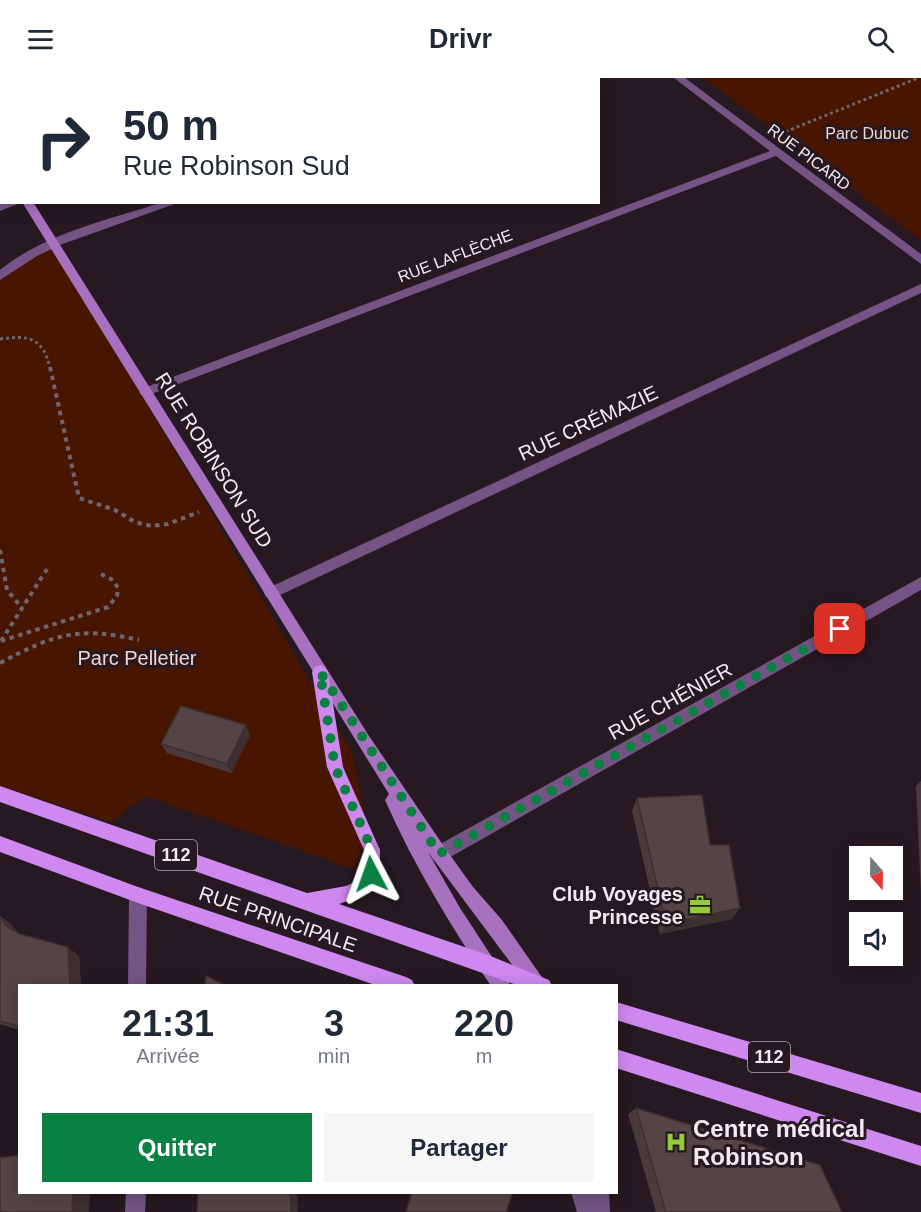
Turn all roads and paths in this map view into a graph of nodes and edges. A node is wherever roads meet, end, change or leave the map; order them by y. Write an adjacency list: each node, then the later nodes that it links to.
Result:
1 (679, 78): 3 (street, RUE PICARD)
2 (918, 78): 3 (path)
3 (763, 141): 4 (street, RUE PICARD)
4 (777, 152): 8 (street, RUE PICARD); 12 (street, RUE LAFLÈCHE)
5 (28, 204): 7 (street, RUE ROBINSON SUD)
6 (169, 204): 7 (street)
7 (53, 244): 9 (street); 12 (street, RUE ROBINSON SUD)
8 (921, 260)
9 (0, 276)
10 (921, 288): 18 (street, RUE CRÉMAZIE)
11 (0, 339): 13 (path)
12 (145, 392): 13 (street, RUE ROBINSON SUD)
13 (216, 505): 18 (street, RUE ROBINSON SUD)
14 (0, 550): 19 (path)
15 (49, 566): 19 (path)
16 (101, 574): 21 (path)
17 (921, 583): 27 (street, RUE CHÉNIER)
18 (271, 593): 23 (street, RUE ROBINSON SUD)
19 (22, 608): 21 (path)
20 (140, 640): 22 (path)
21 (0, 642)
22 (0, 663)
23 (320, 672): 24 (street, RUE ROBINSON SUD); 29 (main road)
24 (363, 741): 27 (street, RUE ROBINSON SUD); 30 (street, RUE ROBINSON SUD)
25 (0, 794): 29 (main road, RUE PRINCIPALE / 112)
26 (0, 844): 28 (main road, RUE PRINCIPALE)
27 (439, 854): 35 (street, RUE ROBINSON SUD)
28 (138, 895): 31 (street); 32 (main road, RUE PRINCIPALE)
29 (305, 900): 30 (main road, RUE PRINCIPALE / 112)
30 (488, 964): 33 (street, RUE ROBINSON SUD); 34 (main road, RUE PRINCIPALE / 112)
31 (137, 984)
32 (400, 984)
33 (501, 984)
34 (538, 984)
35 (539, 984)
36 (618, 1012): 38 (main road, 112)
37 (618, 1059): 39 (main road, 112)
38 (921, 1103)
39 (921, 1156)
40 (136, 1194): 43 (street)
41 (582, 1194): 44 (street)
42 (599, 1194): 45 (street)
43 (135, 1212)
44 (587, 1212)
45 (600, 1212)

